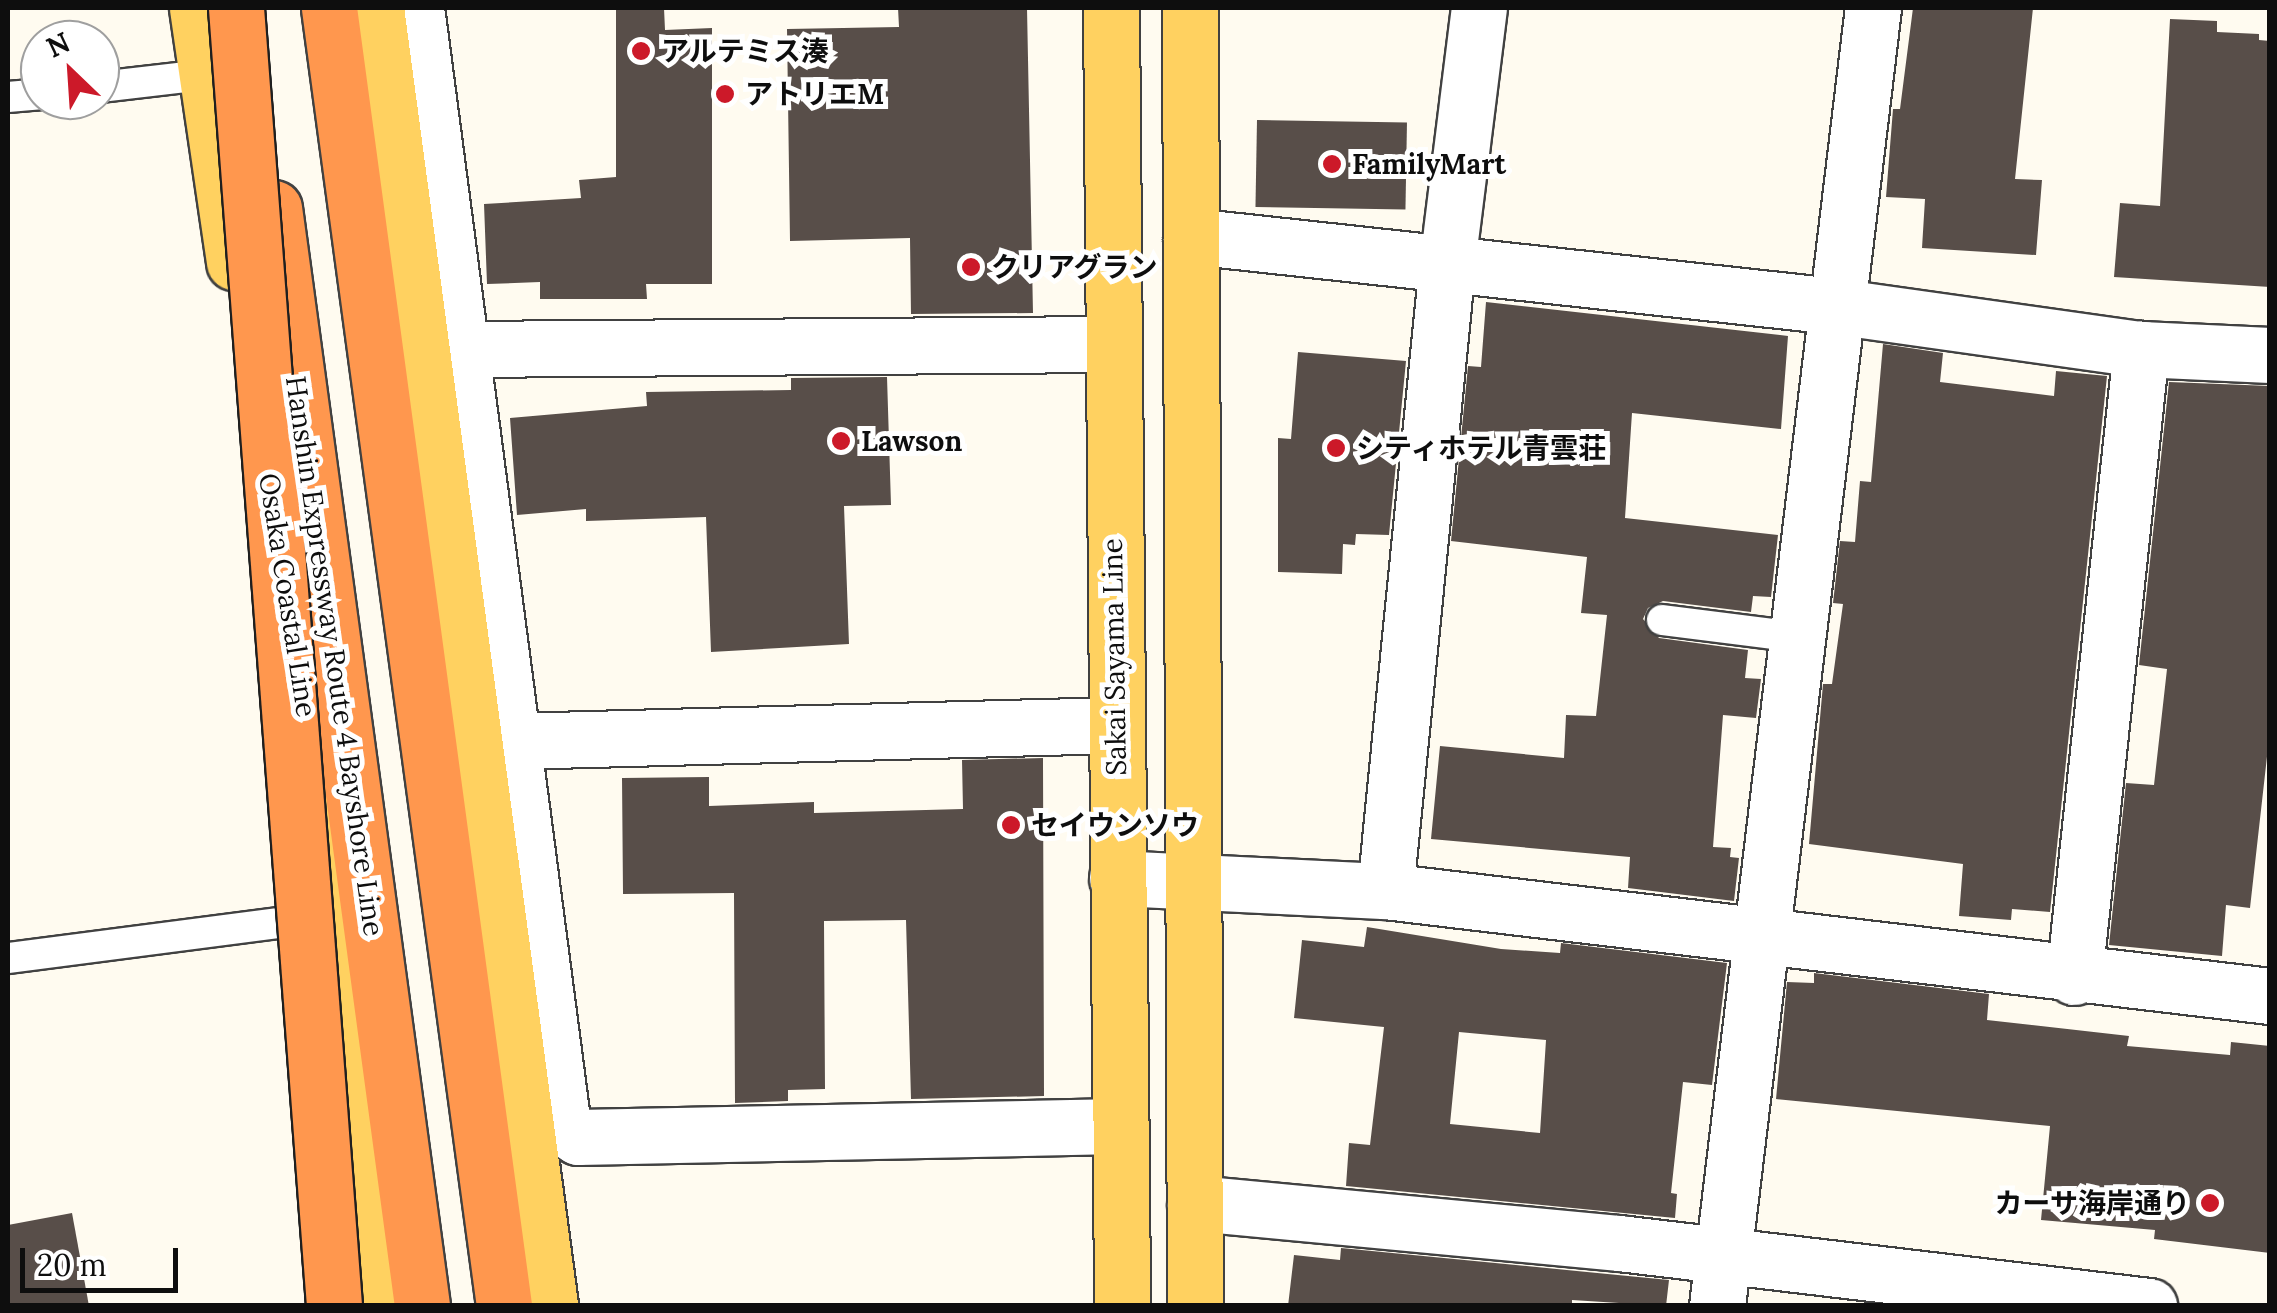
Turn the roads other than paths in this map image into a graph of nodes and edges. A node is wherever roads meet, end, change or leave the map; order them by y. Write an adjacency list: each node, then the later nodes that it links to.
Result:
1 (197, 8): 11 (main road, Osaka Coastal Line)
2 (236, 8): 35 (highway, bridge)
3 (247, 8): 37 (highway, Hanshin Expressway Route 4 Bayshore Line)
4 (329, 8): 38 (highway)
5 (376, 8): 39 (main road)
6 (416, 8): 17 (street)
7 (1111, 8): 16 (main road, Sakai Sayama Line)
8 (1190, 8): 13 (main road)
9 (1479, 8): 14 (street)
10 (1874, 8): 15 (street)
11 (204, 75): 12 (lane); 27 (main road, Osaka Coastal Line)
12 (120, 85)
13 (1191, 236): 14 (street); 24 (main road)
14 (1446, 264): 15 (street); 26 (street)
15 (1834, 306): 18 (street); 21 (street)
16 (1110, 344): 17 (street); 22 (main road, Sakai Sayama Line)
17 (460, 349): 23 (street)
18 (2141, 349): 19 (street); 30 (street)
19 (2270, 355)
20 (1662, 620): 21 (lane)
21 (1797, 637): 28 (street)
22 (1116, 725): 23 (street); 25 (main road, Sakai Sayama Line)
23 (514, 741): 32 (street)
24 (1193, 877): 25 (street); 26 (street); 33 (main road)
25 (1116, 878): 32 (main road, Sakai Sayama Line)
26 (1385, 891): 28 (street)
27 (334, 916): 29 (lane); 36 (main road, Osaka Coastal Line)
28 (1763, 937): 30 (street); 34 (street)
29 (8, 958)
30 (2074, 978): 31 (street)
31 (2270, 996)
32 (1118, 1126): 40 (main road, Sakai Sayama Line)
33 (1195, 1203): 34 (street); 41 (main road)
34 (1720, 1280): 42 (street)
35 (334, 1306)
36 (369, 1306)
37 (422, 1306)
38 (504, 1306)
39 (550, 1306)
40 (1122, 1306)
41 (1195, 1306)
42 (2149, 1306)

